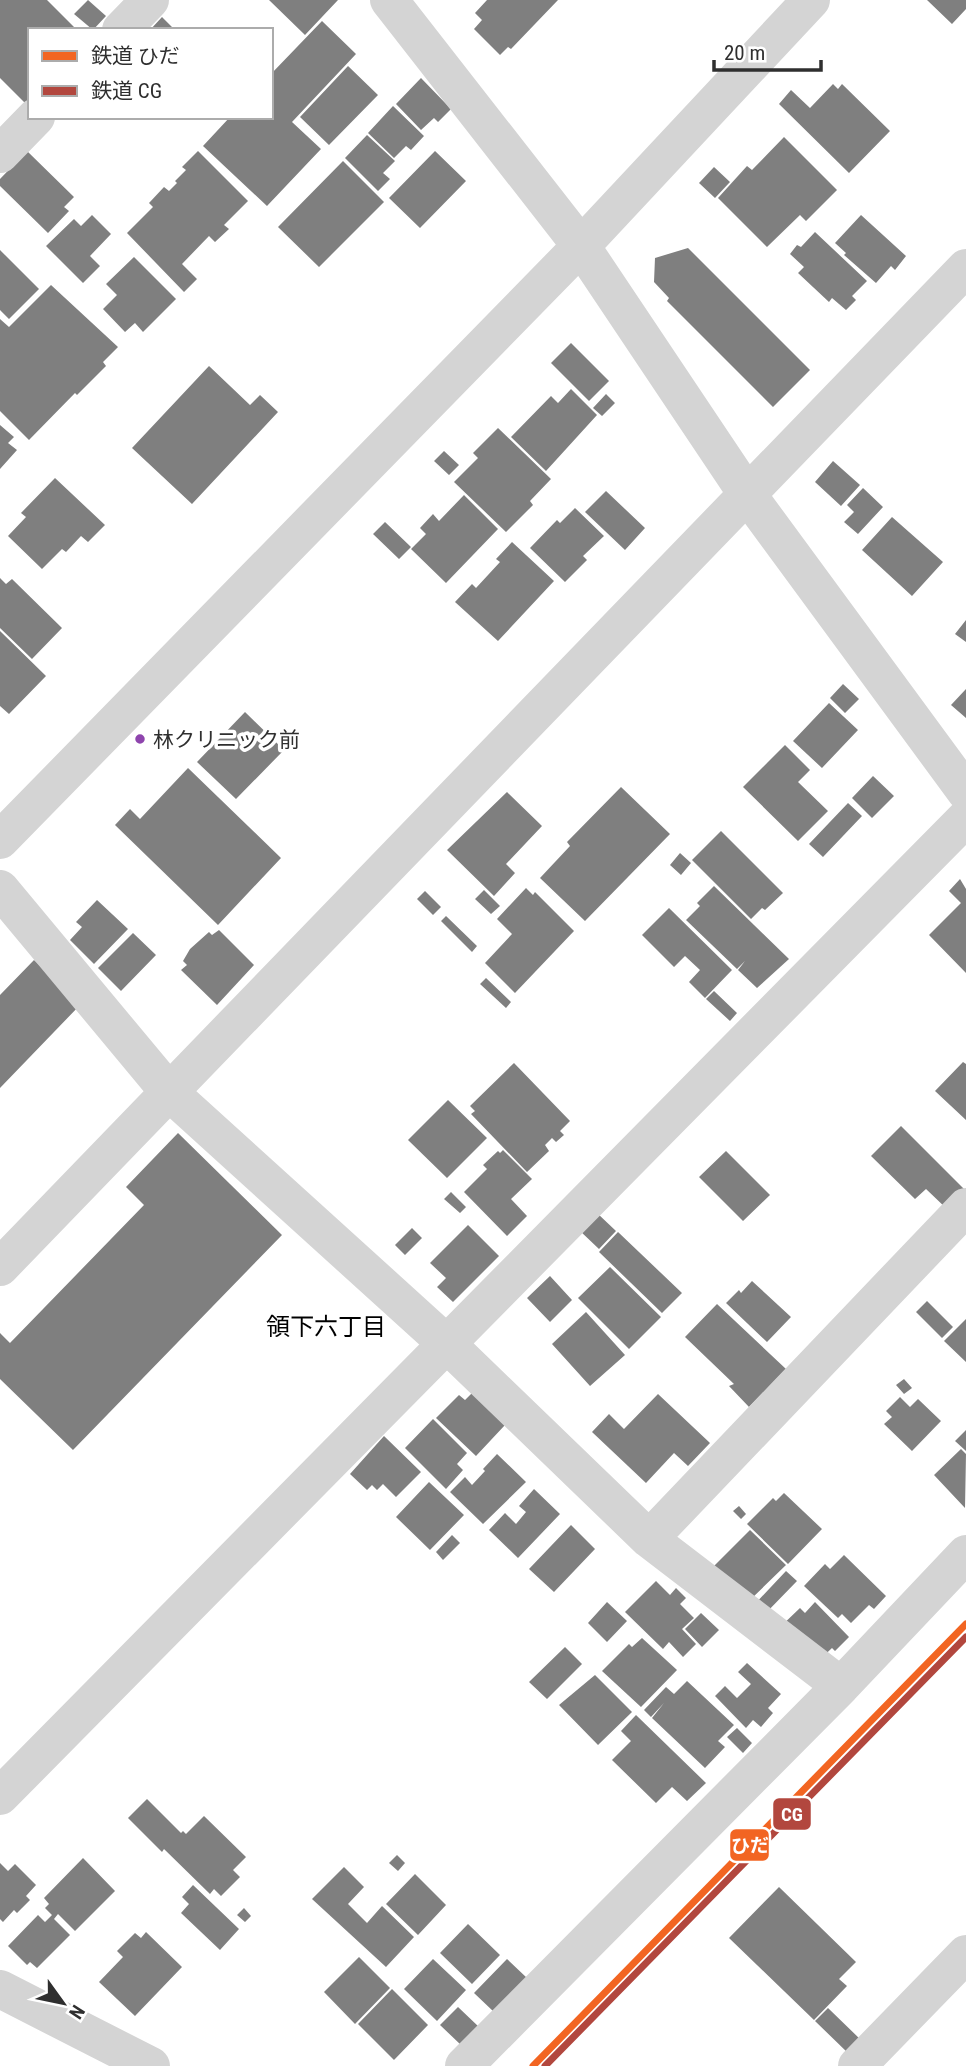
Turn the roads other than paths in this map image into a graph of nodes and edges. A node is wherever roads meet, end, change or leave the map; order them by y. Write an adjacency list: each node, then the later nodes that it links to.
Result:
1 (150, 0): 4 (street)
2 (389, 0): 7 (street)
3 (811, 0): 7 (street)
4 (123, 28)
5 (34, 119): 6 (street)
6 (0, 154)
7 (581, 246): 9 (street); 12 (street)
8 (966, 268): 9 (street)
9 (747, 494): 10 (street); 14 (street)
10 (966, 792)
11 (966, 818): 17 (street)
12 (0, 839)
13 (0, 889): 14 (street)
14 (169, 1092): 16 (street); 17 (street)
15 (966, 1207): 18 (street)
16 (0, 1267)
17 (448, 1345): 18 (street); 21 (street)
18 (649, 1539): 20 (street)
19 (966, 1555): 20 (street)
20 (841, 1686): 25 (street)
21 (0, 1796)
22 (966, 1954): 26 (street)
23 (0, 1989): 24 (street)
24 (151, 2066)
25 (464, 2066)
26 (857, 2066)

